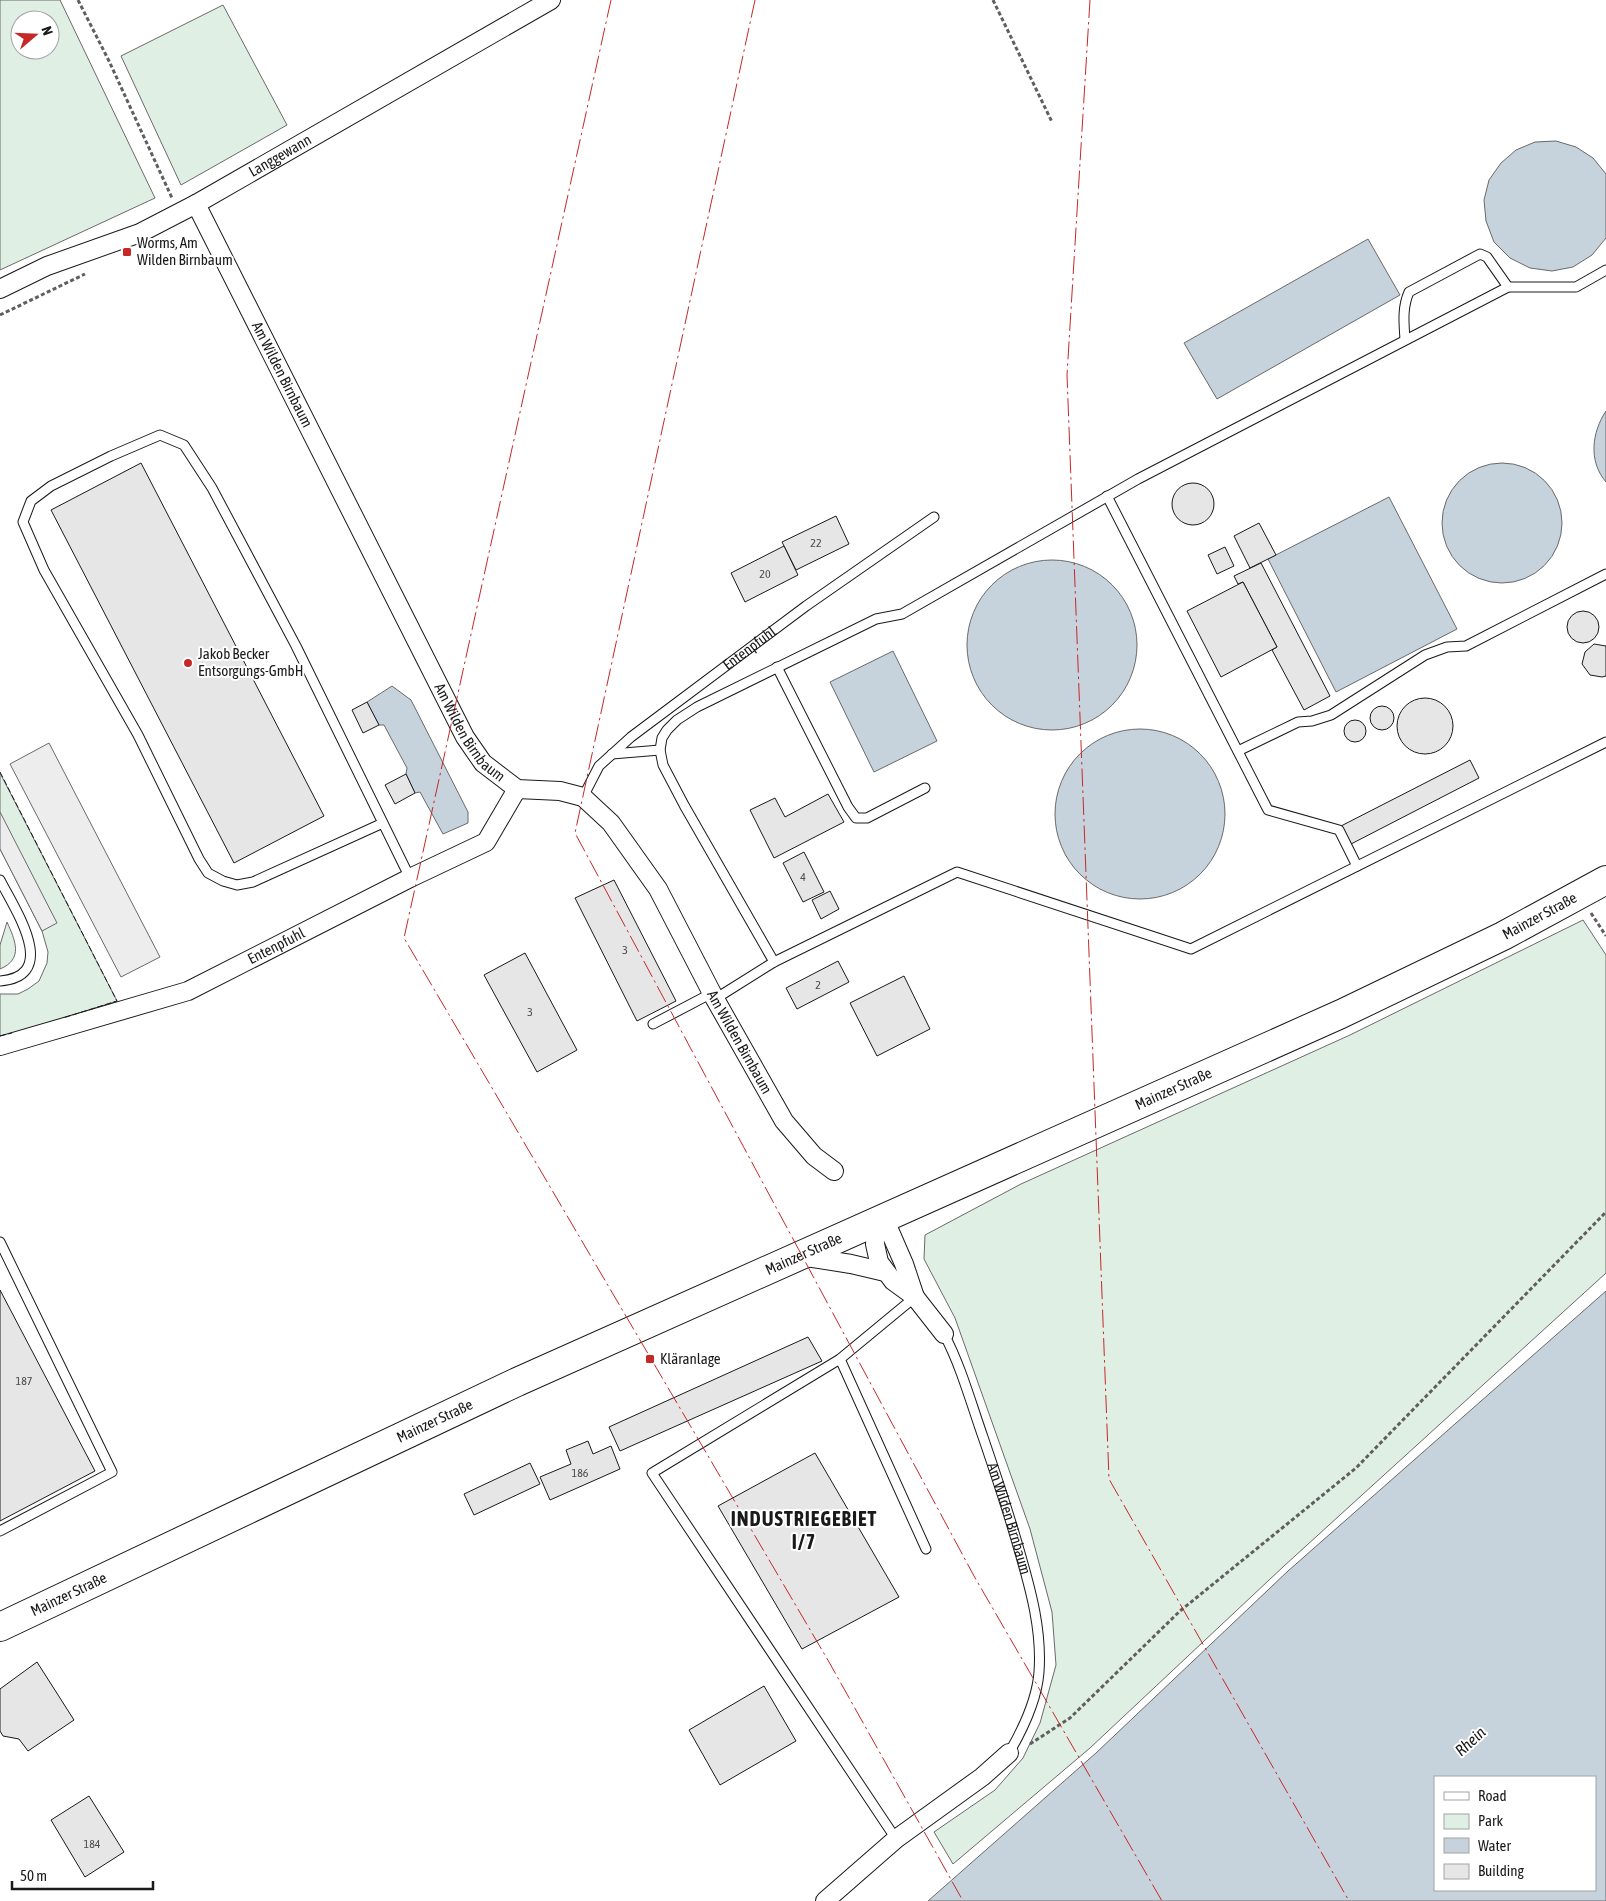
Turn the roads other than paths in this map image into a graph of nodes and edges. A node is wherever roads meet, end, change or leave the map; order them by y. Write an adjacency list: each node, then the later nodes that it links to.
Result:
1 (551, 0): 2 (street, Langgewann)
2 (196, 204): 5 (street, Langgewann); 16 (street, Am Wilden Birnbaum)
3 (1606, 270): 4 (lane)
4 (1508, 287): 6 (lane); 6 (lane)
5 (0, 289)
6 (1405, 340): 7 (lane)
7 (1107, 496): 10 (lane); 13 (lane)
8 (934, 517): 14 (lane, Entenpfuhl)
9 (1606, 574): 13 (lane)
10 (777, 667): 12 (lane); 15 (lane)
11 (1606, 742): 19 (lane)
12 (660, 750): 14 (lane); 23 (lane)
13 (1238, 751): 19 (lane)
14 (612, 754): 17 (lane, Entenpfuhl)
15 (925, 788)
16 (517, 789): 17 (street, Am Wilden Birnbaum); 20 (street, Entenpfuhl)
17 (583, 797): 25 (street, Am Wilden Birnbaum)
18 (383, 823): 18 (lane); 20 (lane)
19 (1357, 866): 23 (lane)
20 (410, 878): 27 (street, Entenpfuhl)
21 (0, 880): 24 (lane)
22 (1606, 880): 29 (main road, Mainzer Straße)
23 (774, 962): 25 (lane)
24 (0, 982)
25 (714, 996): 26 (lane); 28 (street, Am Wilden Birnbaum)
26 (653, 1024)
27 (0, 1046)
28 (834, 1172)
29 (880, 1219): 31 (main road, Mainzer Straße); 32 (street, Am Wilden Birnbaum); 33 (street, Am Wilden Birnbaum)
30 (0, 1242): 36 (lane)
31 (798, 1255): 32 (street, Am Wilden Birnbaum); 38 (main road, Mainzer Straße)
32 (885, 1272): 33 (street, Am Wilden Birnbaum)
33 (915, 1297): 34 (street, Am Wilden Birnbaum); 35 (lane)
34 (944, 1334): 39 (lane, Am Wilden Birnbaum)
35 (840, 1359): 37 (lane); 40 (lane)
36 (0, 1531)
37 (926, 1549)
38 (0, 1627)
39 (1009, 1753): 40 (street)
40 (896, 1839): 41 (street)
41 (825, 1901)

